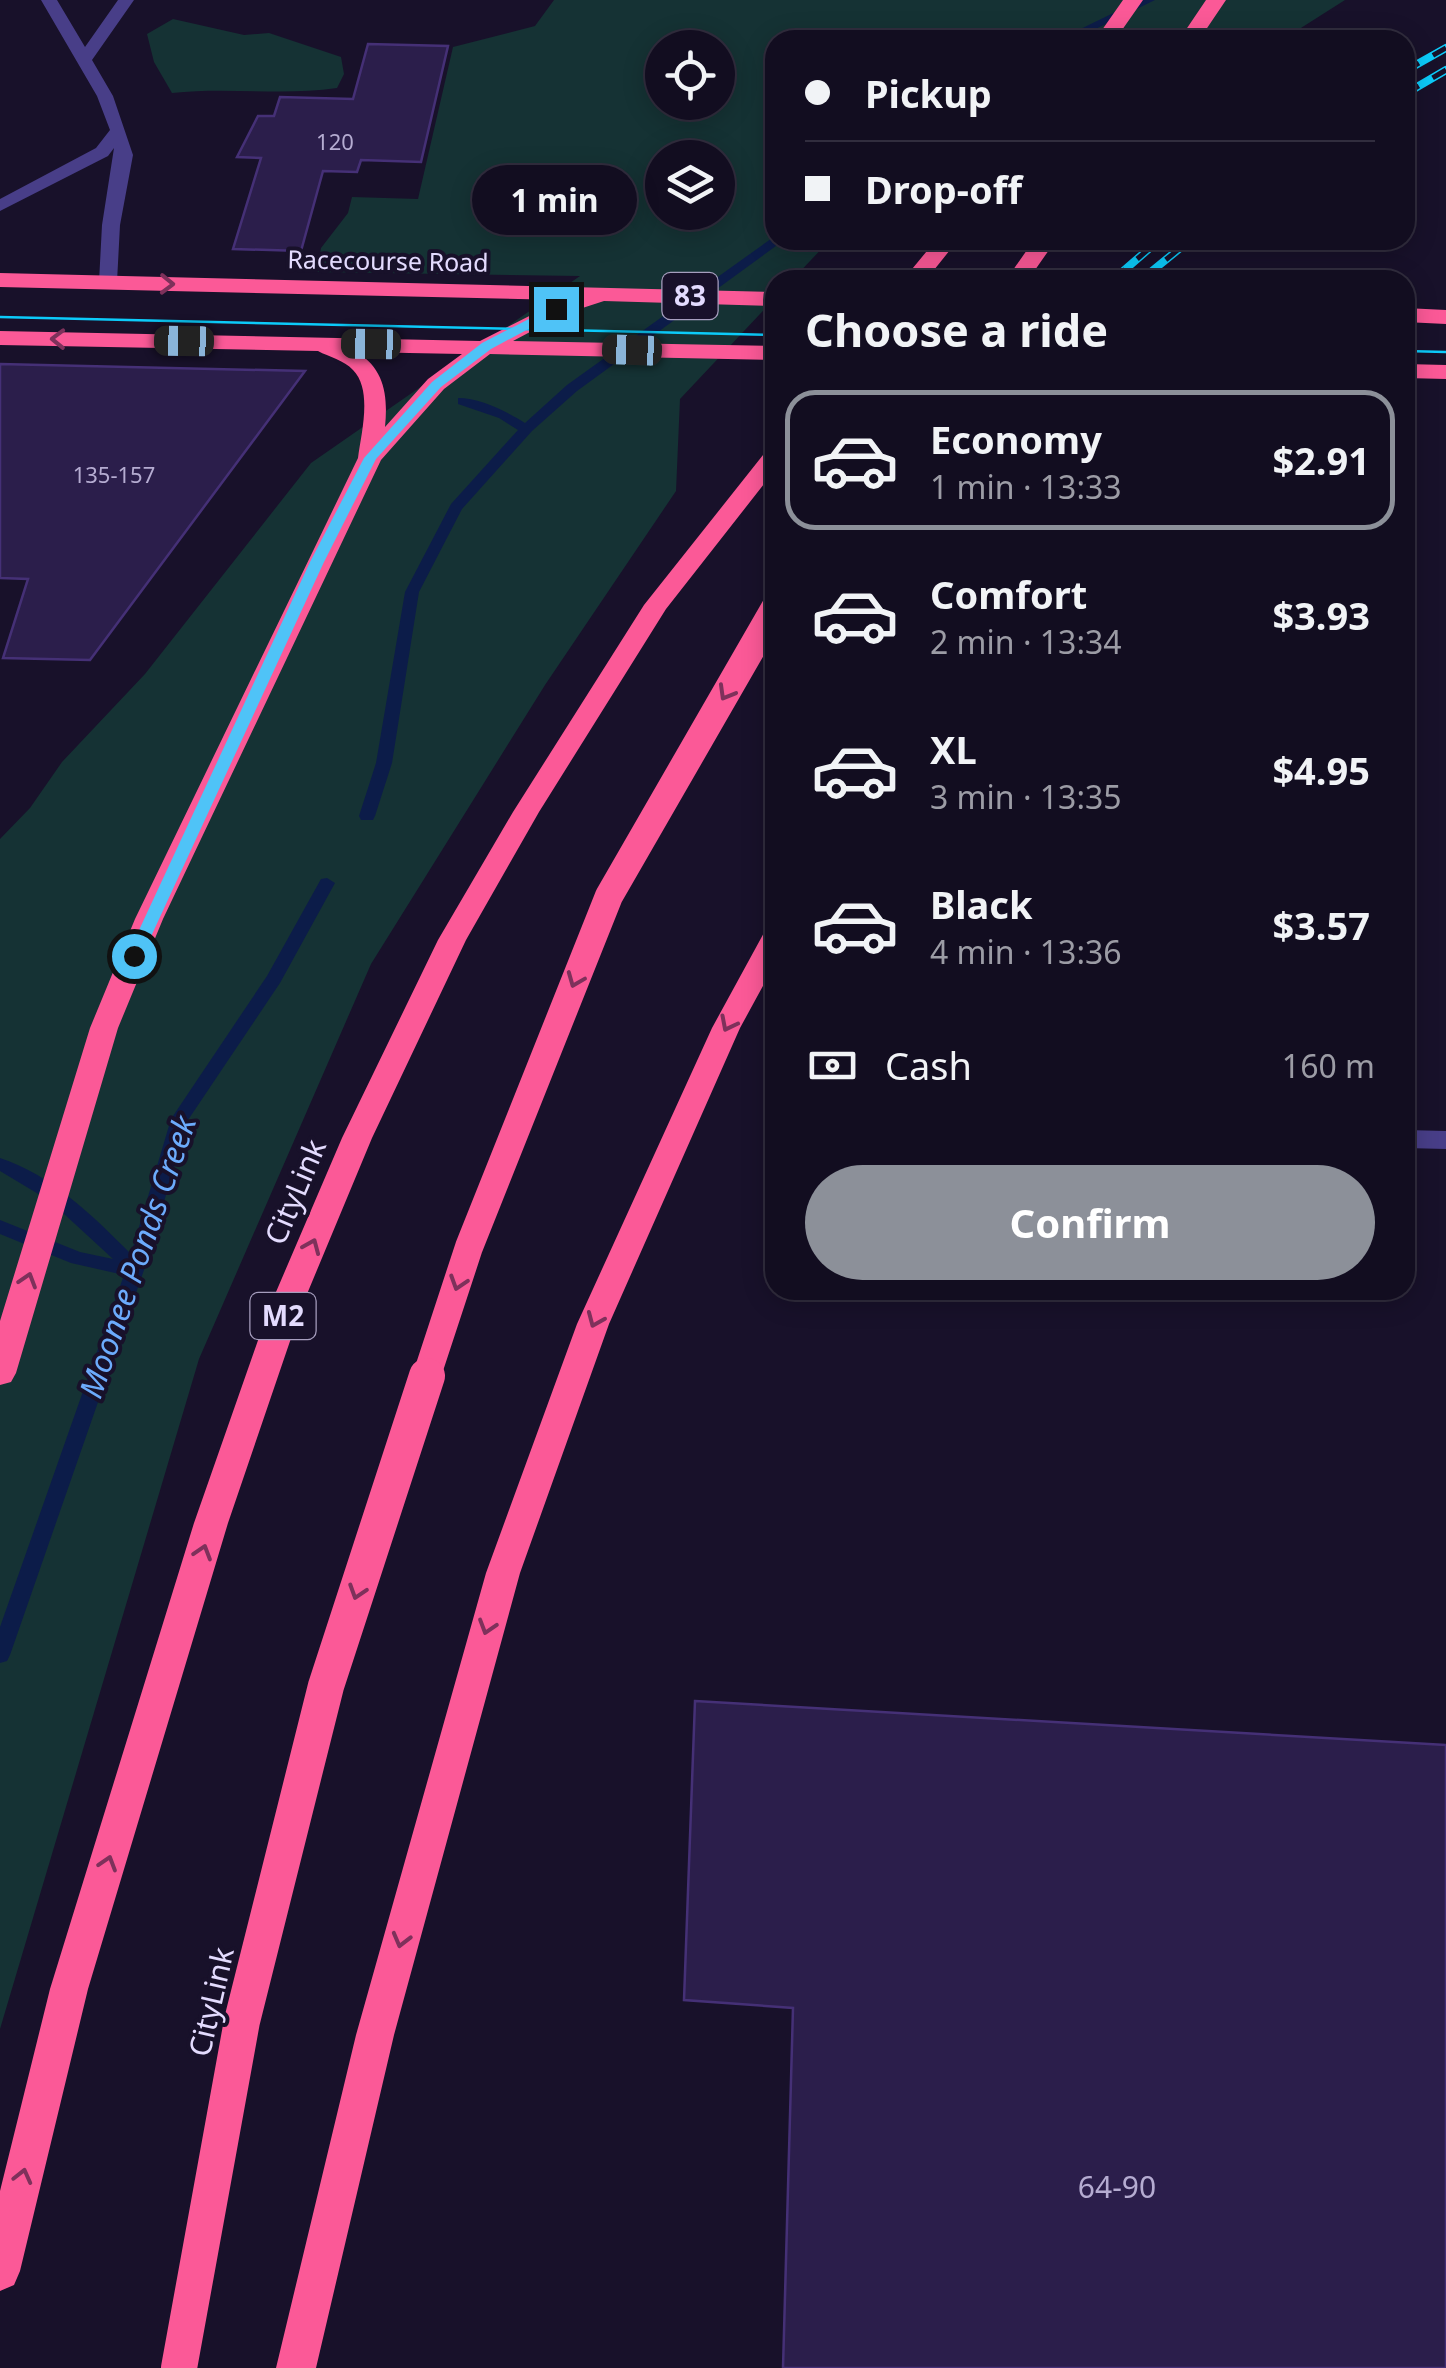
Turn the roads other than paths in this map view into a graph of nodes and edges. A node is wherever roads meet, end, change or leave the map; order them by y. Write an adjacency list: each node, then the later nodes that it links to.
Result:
1 (49, 0): 7 (street)
2 (126, 0): 7 (street)
3 (1133, 0): 5 (highway)
4 (1216, 0): 6 (highway)
5 (1112, 30)
6 (1196, 30)
7 (84, 60): 8 (street)
8 (118, 130): 9 (street); 13 (street)
9 (0, 206)
10 (939, 250): 11 (highway)
11 (922, 270)
12 (0, 280): 13 (highway, Racecourse Road / 83)
13 (108, 282): 14 (highway, Racecourse Road / 83, one-way to 14)
14 (605, 294): 15 (highway, Racecourse Road / 83); 20 (highway)
15 (765, 299)
16 (1415, 316): 17 (highway)
17 (1446, 317)
18 (0, 338): 19 (highway, 83, one-way to 18)
19 (295, 342): 20 (highway, 83); 24 (highway)
20 (486, 346): 21 (highway, 83); 24 (highway)
21 (765, 353)
22 (1415, 371): 23 (highway)
23 (1446, 372)
24 (370, 458): 30 (highway, one-way to 24)
25 (765, 468): 31 (highway, CityLink / M2, one-way to 25)
26 (765, 625): 32 (highway, CityLink, one-way to 32, bridge)
27 (765, 956): 33 (highway, one-way to 33)
28 (1415, 1139): 29 (street)
29 (1446, 1140)
30 (0, 1373)
31 (0, 2271)
32 (179, 2368)
33 (296, 2368)

